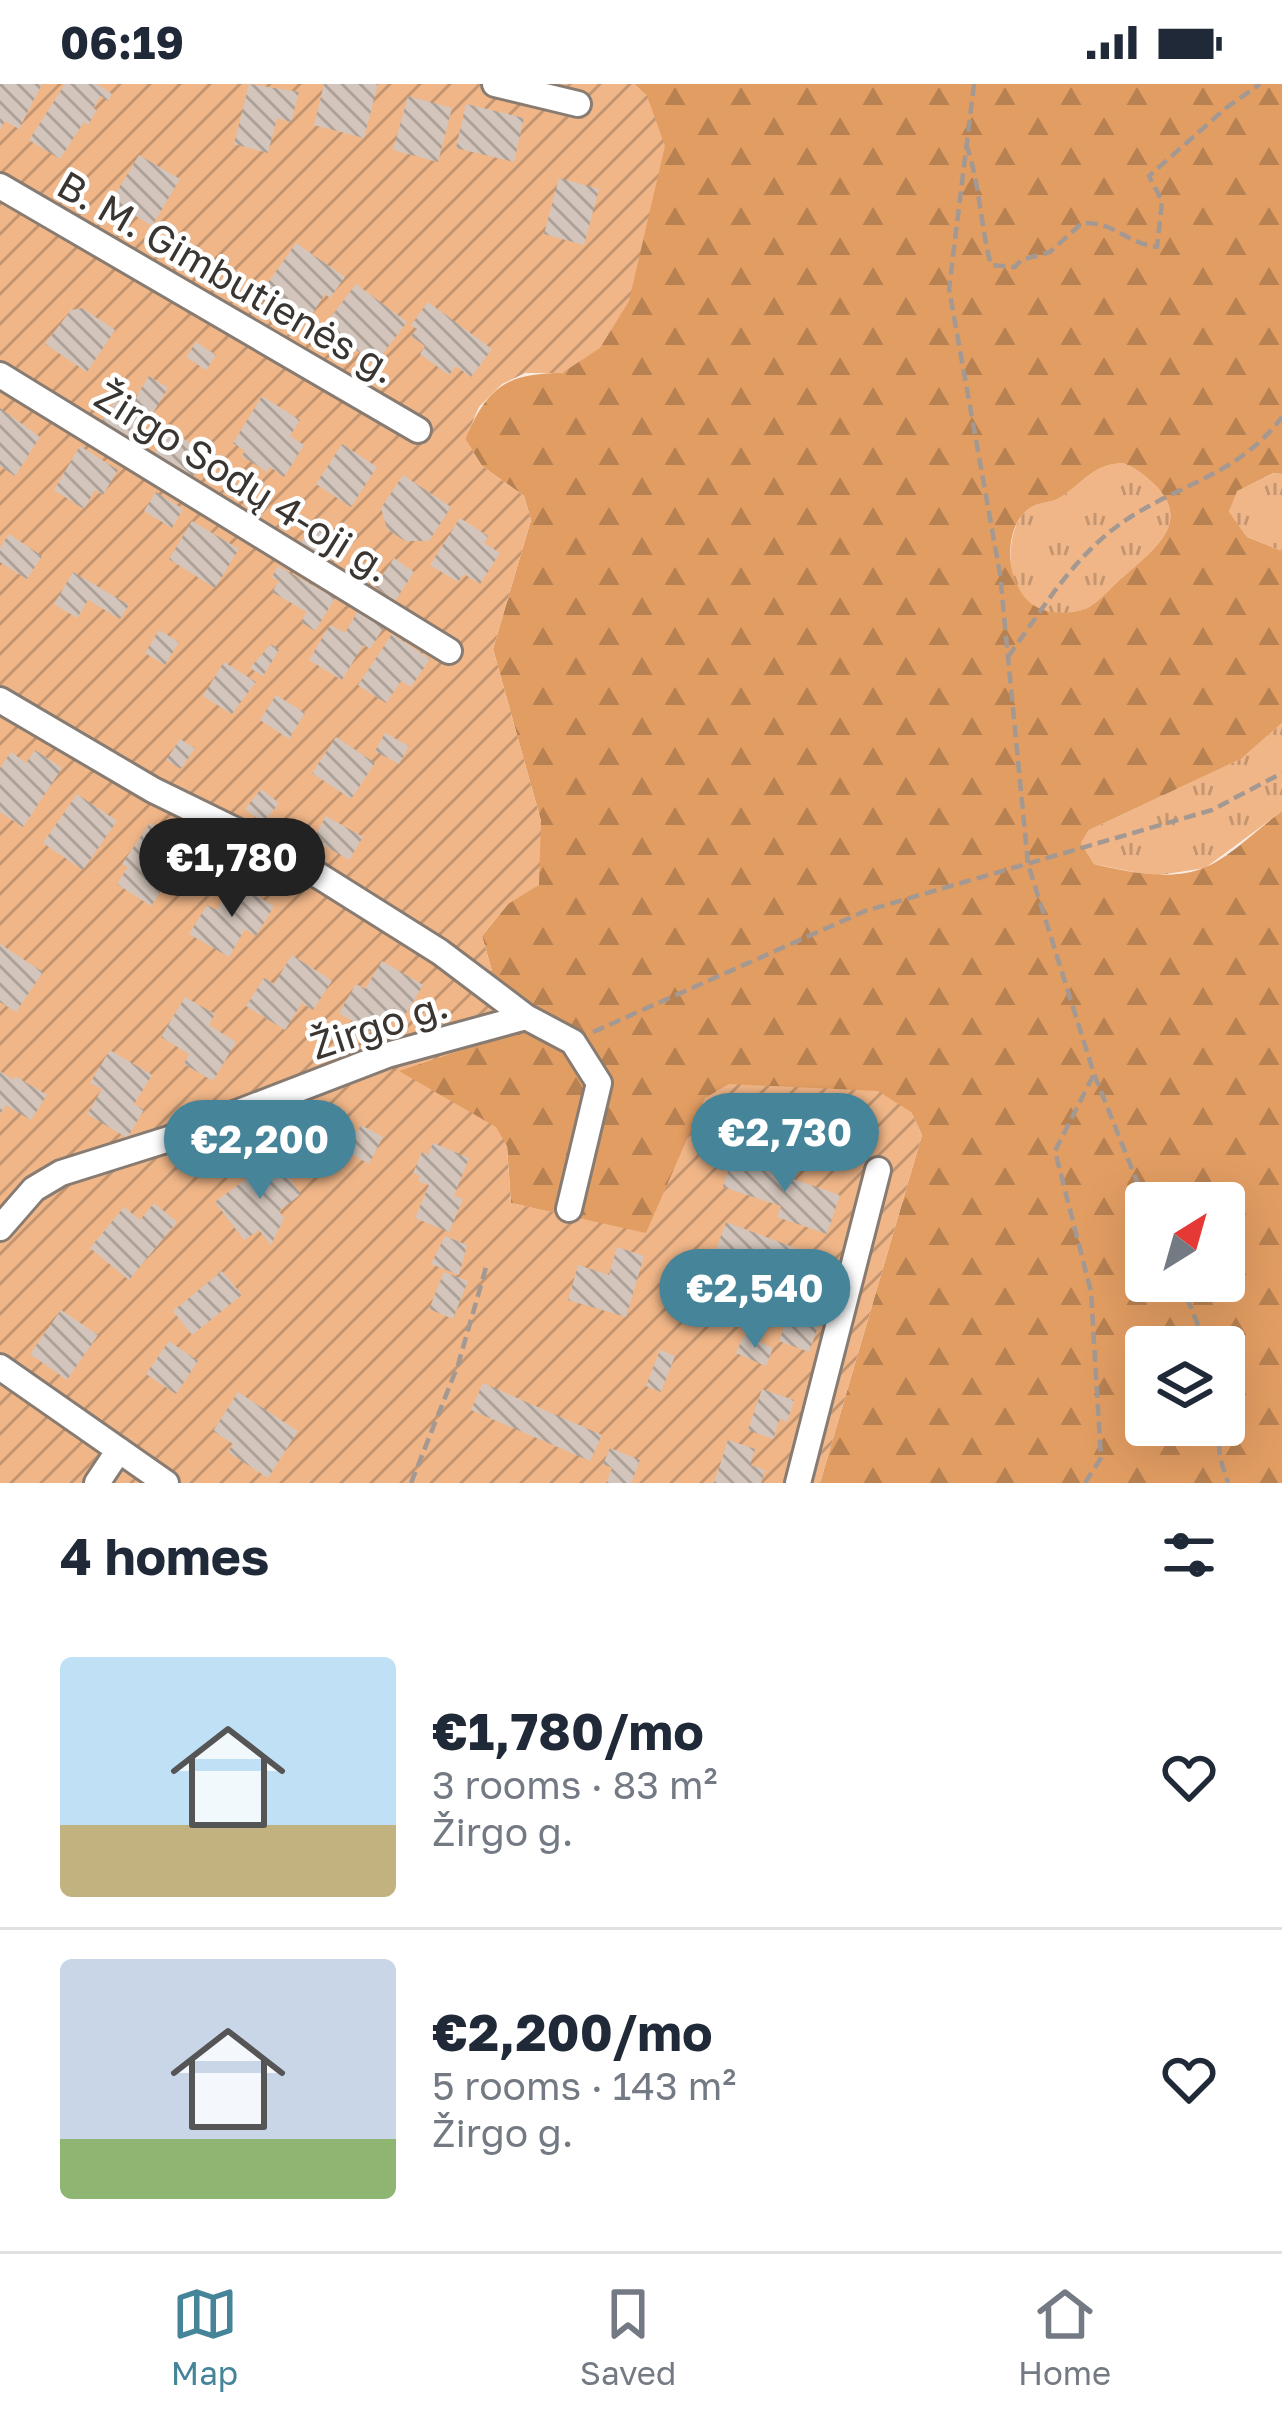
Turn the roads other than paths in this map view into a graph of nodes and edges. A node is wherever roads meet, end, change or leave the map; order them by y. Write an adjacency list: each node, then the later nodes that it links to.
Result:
1 (495, 84): 2 (street)
2 (578, 104)
3 (0, 186): 5 (street, B. M. Gimbutienės g.)
4 (0, 375): 6 (street, Žirgo Sodų 4-oji g.)
5 (418, 430)
6 (448, 651)
7 (1, 703): 8 (street, Žirgo g.)
8 (526, 1018): 10 (street, Žirgo g.); 11 (street, Žirgo g.)
9 (878, 1170): 16 (street)
10 (569, 1209)
11 (0, 1228)
12 (0, 1366): 13 (street)
13 (119, 1450): 14 (street); 15 (street)
14 (97, 1483)
15 (166, 1483)
16 (798, 1483)

